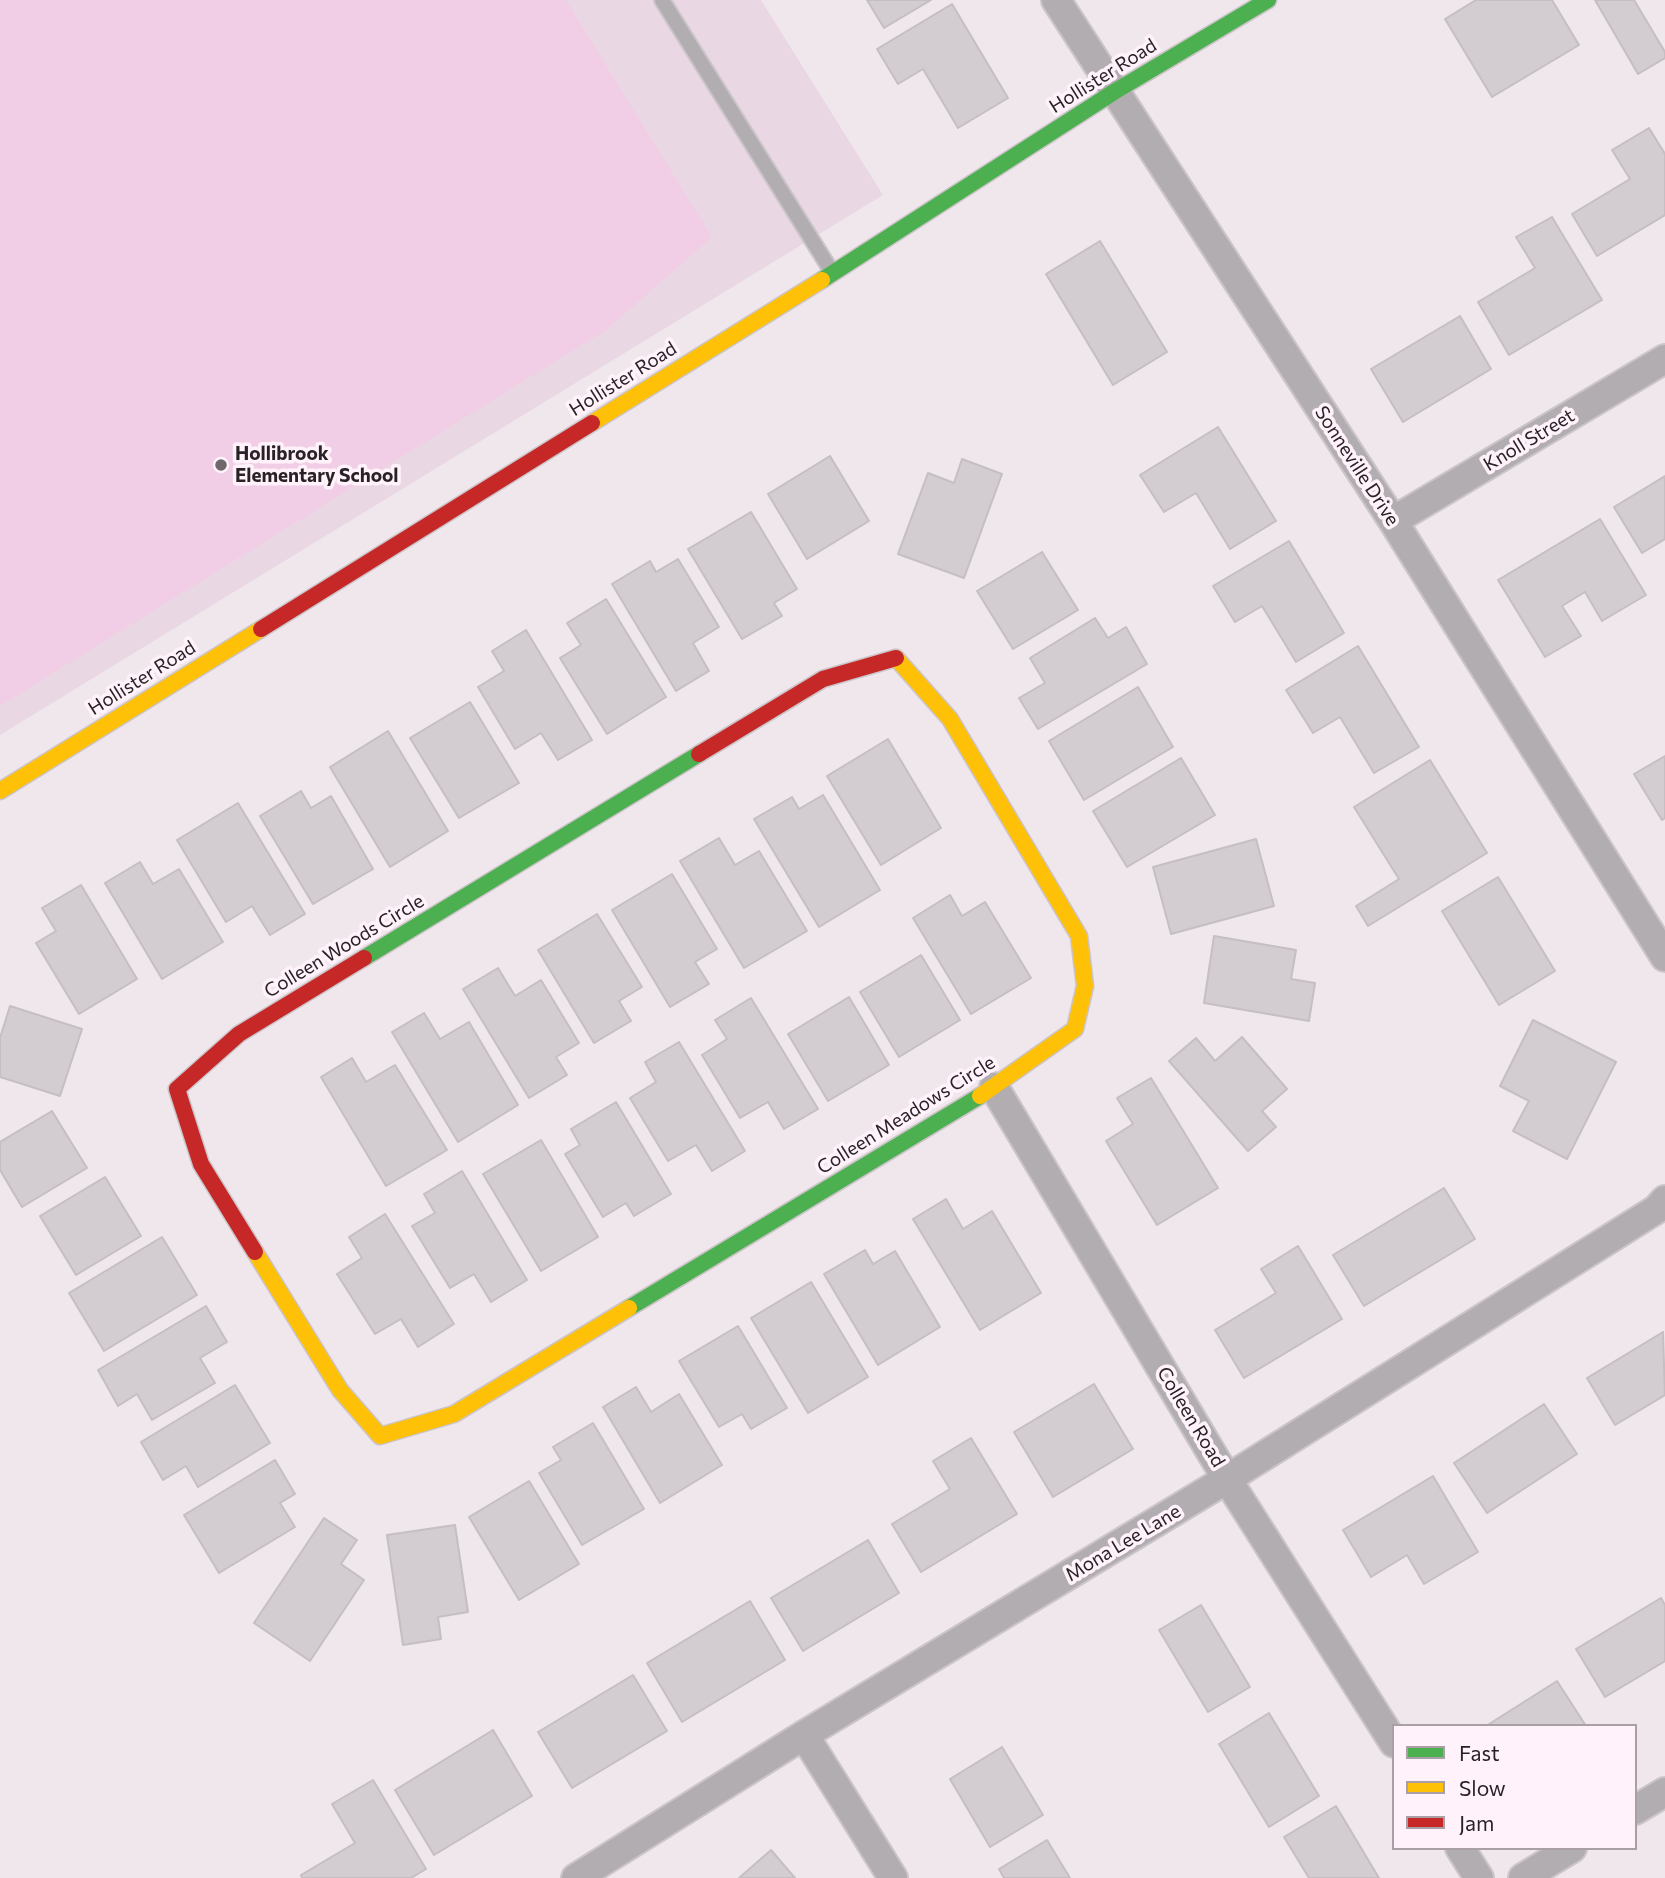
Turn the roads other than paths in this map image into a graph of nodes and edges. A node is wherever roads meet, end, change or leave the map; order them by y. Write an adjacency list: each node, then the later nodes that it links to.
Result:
1 (662, 0): 5 (lane)
2 (1056, 0): 4 (street, Sonneville Drive)
3 (1268, 0): 4 (street, Hollister Road)
4 (1114, 92): 5 (street, Hollister Road); 7 (street, Sonneville Drive)
5 (833, 273): 9 (street, Hollister Road)
6 (1665, 359): 7 (street, Knoll Street)
7 (1393, 521): 10 (street, Sonneville Drive)
8 (896, 658): 11 (street, Colleen Meadows Circle); 13 (street, Colleen Woods Circle)
9 (0, 791)
10 (1661, 940)
11 (995, 1087): 13 (street, Colleen Meadows Circle); 14 (street, Colleen Road)
12 (1665, 1200): 14 (street, Mona Lee Lane)
13 (380, 1436)
14 (1227, 1479): 15 (street, Mona Lee Lane); 16 (street, Colleen Road)
15 (804, 1735): 21 (street, Mona Lee Lane); 22 (street)
16 (1392, 1740)
17 (1665, 1792): 18 (street)
18 (1637, 1809)
19 (1461, 1850): 23 (street)
20 (1569, 1850): 24 (street)
21 (576, 1878)
22 (893, 1878)
23 (1479, 1878)
24 (1523, 1878)

